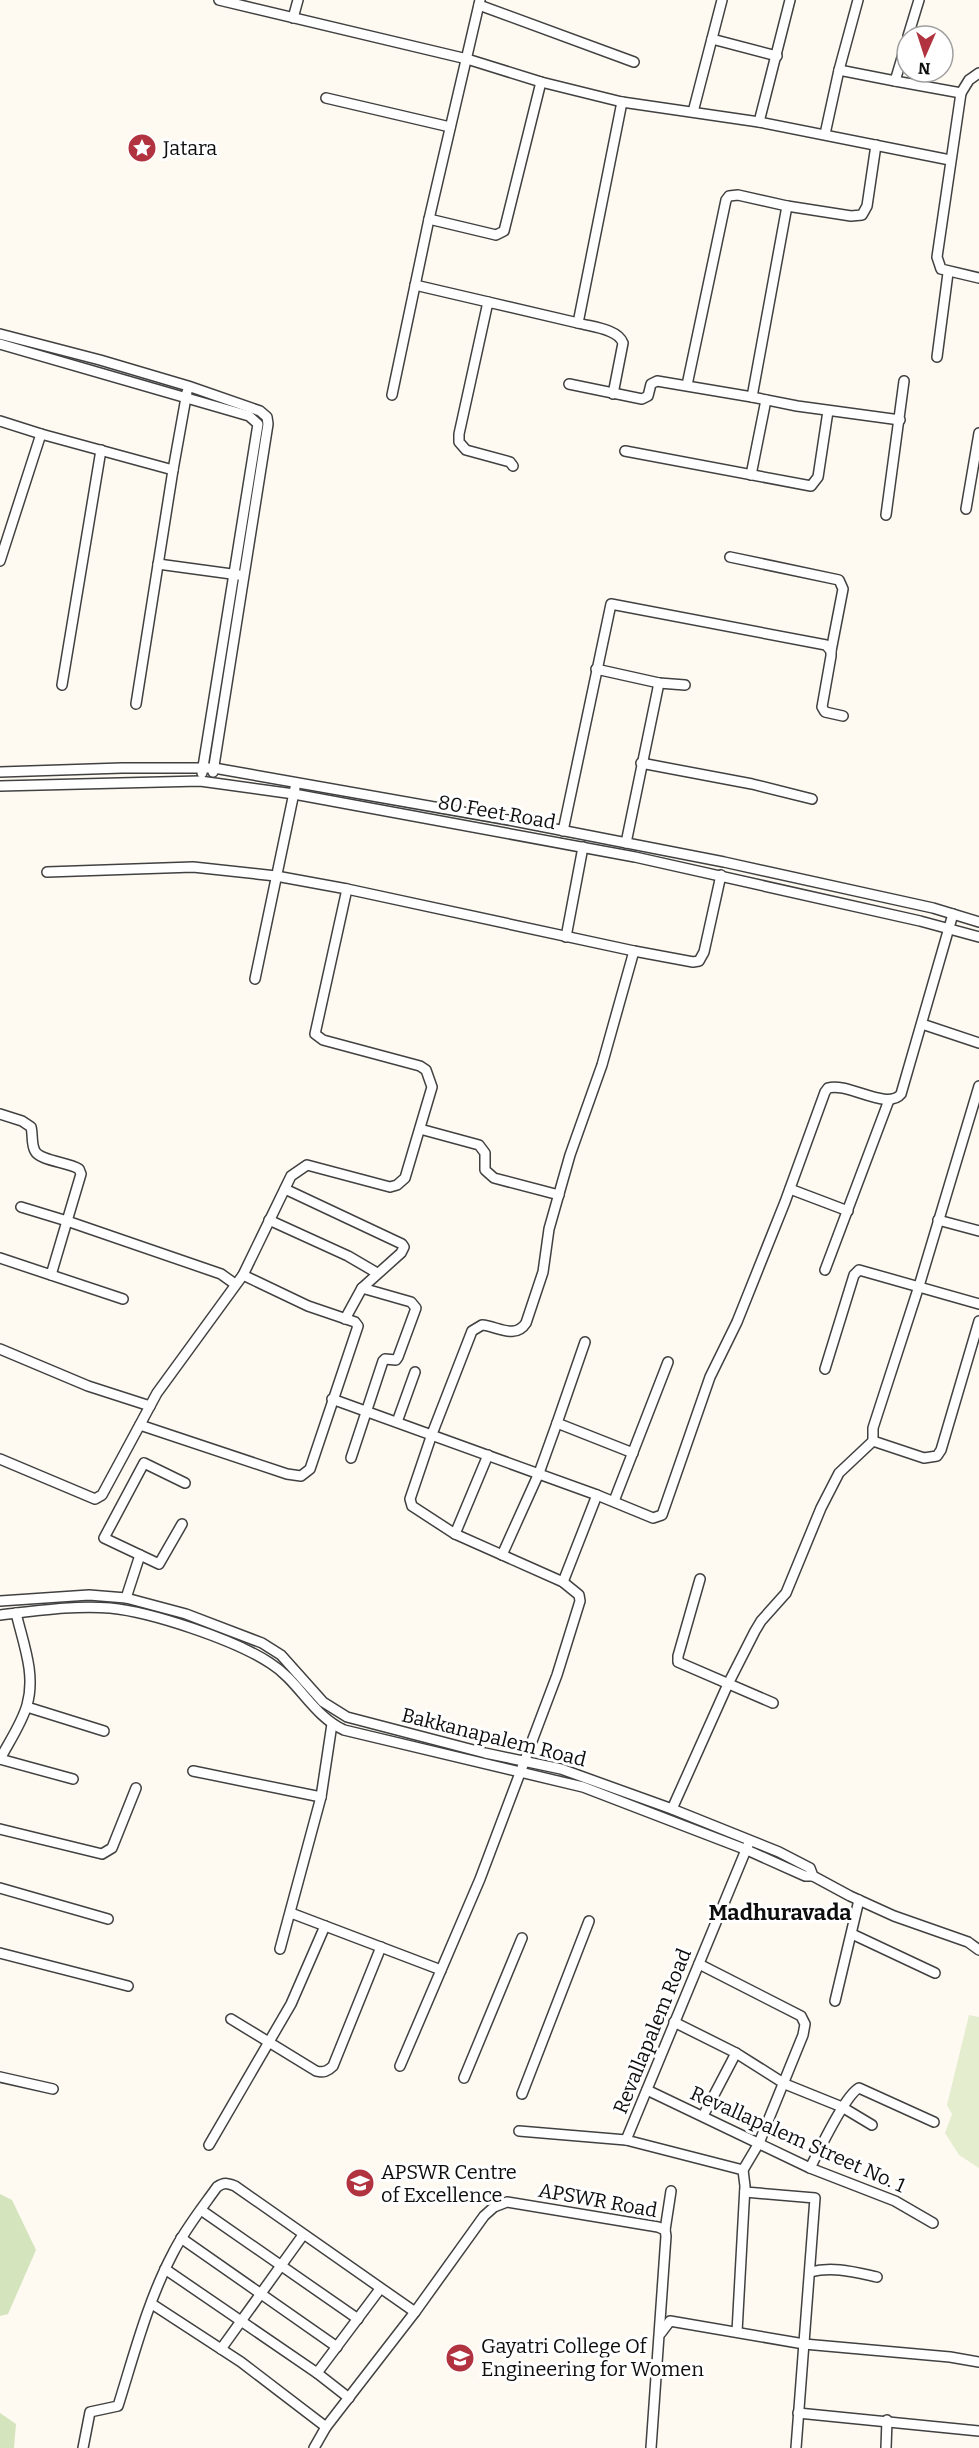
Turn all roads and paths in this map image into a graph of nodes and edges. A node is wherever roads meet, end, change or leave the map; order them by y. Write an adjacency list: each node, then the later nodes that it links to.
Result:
1 (219, 0): 8 (street)
2 (298, 0): 8 (street)
3 (722, 0): 10 (street)
4 (790, 0): 11 (street)
5 (858, 0): 14 (street)
6 (919, 0): 9 (street)
7 (480, 3): 12 (street); 13 (street)
8 (293, 18): 12 (street)
9 (912, 24)
10 (712, 39): 11 (street); 22 (street)
11 (777, 56): 23 (street)
12 (466, 59): 17 (street); 24 (street)
13 (634, 62)
14 (839, 70): 16 (street); 25 (street)
15 (979, 73): 19 (street)
16 (895, 81)
17 (540, 82): 21 (street); 29 (street)
18 (912, 84): 19 (street)
19 (961, 93): 27 (street)
20 (326, 98): 24 (street)
21 (622, 102): 22 (street); 34 (street)
22 (693, 112): 23 (street)
23 (759, 122): 25 (street)
24 (450, 128): 29 (street)
25 (825, 134): 26 (street)
26 (876, 145): 27 (street); 28 (street)
27 (950, 160): 30 (street)
28 (787, 206): 39 (street); 43 (street)
29 (429, 219): 32 (street)
30 (948, 273): 31 (street); 36 (street)
31 (979, 278)
32 (415, 285): 33 (street); 42 (street)
33 (488, 302): 34 (street); 53 (street)
34 (578, 323): 41 (street)
35 (0, 338): 40 (street); 44 (street)
36 (937, 357)
37 (904, 381): 47 (street)
38 (569, 384): 41 (street)
39 (687, 385): 41 (street); 43 (street)
40 (188, 386): 44 (street); 61 (street)
41 (613, 394)
42 (392, 395)
43 (752, 397): 45 (street)
44 (186, 398): 54 (street); 61 (street)
45 (766, 400): 46 (street); 55 (street)
46 (828, 411): 47 (street); 55 (street)
47 (900, 420): 57 (street)
48 (0, 421): 50 (street)
49 (979, 433): 56 (street)
50 (41, 434): 51 (street); 59 (street)
51 (101, 450): 54 (street); 65 (street)
52 (625, 451): 55 (street)
53 (513, 466)
54 (173, 470): 60 (street)
55 (751, 475)
56 (966, 509)
57 (886, 515)
58 (730, 557): 62 (street)
59 (0, 561)
60 (158, 564): 61 (street); 67 (street)
61 (239, 575): 70 (street); 71 (street)
62 (831, 651): 63 (street); 68 (street)
63 (596, 669): 64 (street); 79 (street)
64 (658, 683): 66 (street); 69 (street)
65 (62, 685)
66 (685, 685)
67 (136, 704)
68 (843, 716)
69 (641, 763): 78 (street); 80 (street)
70 (202, 767): 71 (street); 72 (street); 73 (street)
71 (214, 768): 74 (street); 75 (street)
72 (0, 772)
73 (200, 781): 74 (street, 80 Feet Road); 76 (street, 80 Feet Road)
74 (212, 782): 77 (street, 80 Feet Road)
75 (296, 782): 77 (street); 79 (street)
76 (0, 786)
77 (294, 794): 81 (street, 80 Feet Road); 84 (street)
78 (812, 799)
79 (564, 831): 80 (street)
80 (626, 843): 86 (street)
81 (583, 847): 83 (street, 80 Feet Road); 89 (street)
82 (46, 872): 84 (street)
83 (721, 875): 88 (street, 80 Feet Road); 91 (street)
84 (276, 876): 85 (street); 92 (street)
85 (347, 889): 89 (street); 98 (street)
86 (953, 914): 87 (street); 88 (street)
87 (979, 922)
88 (949, 928): 90 (street, 80 Feet Road); 93 (street)
89 (566, 937): 91 (street)
90 (979, 938)
91 (634, 951): 101 (street)
92 (255, 980)
93 (922, 1024): 94 (street); 96 (street)
94 (979, 1043)
95 (979, 1086): 105 (street)
96 (889, 1101): 100 (street); 103 (street)
97 (0, 1114): 106 (street)
98 (420, 1129): 99 (street); 101 (street)
99 (285, 1189): 104 (street); 110 (street)
100 (790, 1189): 103 (street); 140 (street)
101 (559, 1195): 131 (street)
102 (21, 1207): 106 (street)
103 (848, 1211): 109 (street)
104 (269, 1220): 110 (street); 112 (street)
105 (938, 1220): 107 (street); 114 (street)
106 (67, 1221): 111 (street); 113 (street)
107 (979, 1231)
108 (0, 1258): 111 (street)
109 (825, 1270)
110 (377, 1273): 115 (street)
111 (51, 1275): 116 (street)
112 (243, 1275): 113 (street); 118 (street)
113 (235, 1284): 126 (street)
114 (920, 1286): 117 (street); 123 (street); 132 (street)
115 (362, 1288): 118 (street); 127 (street)
116 (123, 1299)
117 (979, 1304)
118 (345, 1319): 125 (street)
119 (979, 1321): 132 (street)
120 (585, 1342): 129 (street)
121 (0, 1349): 126 (street)
122 (668, 1362): 133 (street)
123 (825, 1369)
124 (414, 1372): 128 (street)
125 (332, 1399): 127 (street); 130 (street)
126 (150, 1406): 130 (street)
127 (367, 1411): 128 (street); 135 (street)
128 (397, 1422): 131 (street)
129 (557, 1423): 133 (street); 137 (street)
130 (140, 1425): 136 (street)
131 (432, 1434): 134 (street); 142 (street)
132 (873, 1441): 151 (street)
133 (633, 1453): 140 (street)
134 (488, 1455): 137 (street); 142 (street)
135 (351, 1458)
136 (0, 1459)
137 (538, 1473): 139 (street); 144 (street)
138 (185, 1483): 143 (street)
139 (597, 1495): 140 (street); 146 (street)
140 (614, 1501)
141 (182, 1524): 143 (street)
142 (455, 1534): 144 (street)
143 (140, 1555): 147 (street)
144 (502, 1556): 146 (street)
145 (700, 1579): 151 (street)
146 (563, 1582): 157 (street)
147 (126, 1598): 148 (street, Bakkanapalem Road); 157 (street, Bakkanapalem Road)
148 (0, 1602)
149 (16, 1613): 150 (street); 153 (street); 154 (street)
150 (0, 1615)
151 (728, 1684): 152 (street); 163 (street)
152 (773, 1703)
153 (27, 1707): 155 (street); 156 (street)
154 (332, 1724): 159 (street); 162 (street)
155 (104, 1731)
156 (0, 1759): 160 (street)
157 (523, 1761): 159 (street); 163 (street, Bakkanapalem Road)
158 (193, 1771): 162 (street)
159 (518, 1772): 166 (street); 183 (street)
160 (73, 1779)
161 (136, 1788): 164 (street)
162 (321, 1797): 170 (street)
163 (672, 1809): 165 (street, Bakkanapalem Road)
164 (0, 1829)
165 (750, 1839): 166 (street, Revallapalem Road); 167 (street, Bakkanapalem Road)
166 (747, 1850): 167 (street); 182 (street, Revallapalem Road)
167 (813, 1876): 169 (street, Bakkanapalem Road)
168 (0, 1888): 171 (street)
169 (859, 1900): 174 (street); 177 (street, Bakkanapalem Road)
170 (291, 1913): 173 (street); 179 (street)
171 (108, 1919)
172 (589, 1921): 197 (street)
173 (326, 1926): 178 (street); 189 (street)
174 (852, 1934): 184 (street); 186 (street)
175 (522, 1938): 193 (street)
176 (979, 1939): 177 (street)
177 (968, 1942): 180 (street, Bakkanapalem Road)
178 (381, 1947): 183 (street); 189 (street)
179 (280, 1949)
180 (979, 1950)
181 (0, 1953): 185 (street)
182 (699, 1964): 188 (street, Revallapalem Road); 194 (street)
183 (441, 1970): 191 (street)
184 (935, 1973)
185 (128, 1986)
186 (835, 2001)
187 (231, 2019): 189 (street)
188 (674, 2022): 190 (street); 196 (street, Revallapalem Road)
189 (269, 2044): 205 (street)
190 (736, 2053): 194 (street); 199 (street)
191 (400, 2066)
192 (0, 2077): 195 (street)
193 (464, 2078)
194 (785, 2084): 198 (street); 204 (street)
195 (53, 2089)
196 (647, 2090): 199 (street, Revallapalem Street No. 1); 203 (street, Revallapalem Road)
197 (522, 2094)
198 (842, 2107): 200 (street); 201 (street); 206 (street)
199 (703, 2116): 204 (street, Revallapalem Street No. 1)
200 (934, 2121)
201 (872, 2125)
202 (519, 2131): 203 (street)
203 (626, 2140): 207 (street, Revallapalem Road)
204 (759, 2143): 206 (street, Revallapalem Street No. 1); 207 (street)
205 (209, 2145)
206 (810, 2168): 211 (street, Revallapalem Street No. 1)
207 (743, 2170): 209 (street)
208 (671, 2191): 212 (street)
209 (745, 2192): 217 (street); 225 (street)
210 (201, 2210): 213 (street); 214 (street); 215 (street)
211 (933, 2223)
212 (665, 2230): 222 (street, APSWR Road); 226 (street, APSWR Road)
213 (303, 2235): 215 (street); 219 (street)
214 (181, 2238): 216 (street); 220 (street)
215 (281, 2266): 220 (street); 223 (street)
216 (165, 2269): 221 (street); 224 (street)
217 (810, 2272): 218 (street); 227 (street)
218 (877, 2277)
219 (380, 2289): 222 (street); 223 (street)
220 (261, 2294): 224 (street); 228 (street)
221 (152, 2304): 229 (street); 238 (street)
222 (415, 2312): 232 (street, APSWR Road)
223 (358, 2319): 228 (street)
224 (241, 2320): 229 (street); 231 (street)
225 (737, 2332): 226 (street); 227 (street)
226 (660, 2335): 239 (street, APSWR Road)
227 (804, 2344): 230 (street); 233 (street)
228 (337, 2347): 231 (street)
229 (220, 2349): 235 (street)
230 (979, 2362)
231 (317, 2373): 232 (street)
232 (349, 2398): 235 (street, APSWR Road)
233 (798, 2413): 234 (street); 240 (street)
234 (887, 2420): 236 (street); 241 (street)
235 (326, 2427): 237 (street, APSWR Road)
236 (979, 2431)
237 (315, 2444)
238 (83, 2448)
239 (651, 2448)
240 (796, 2448)
241 (886, 2448)

